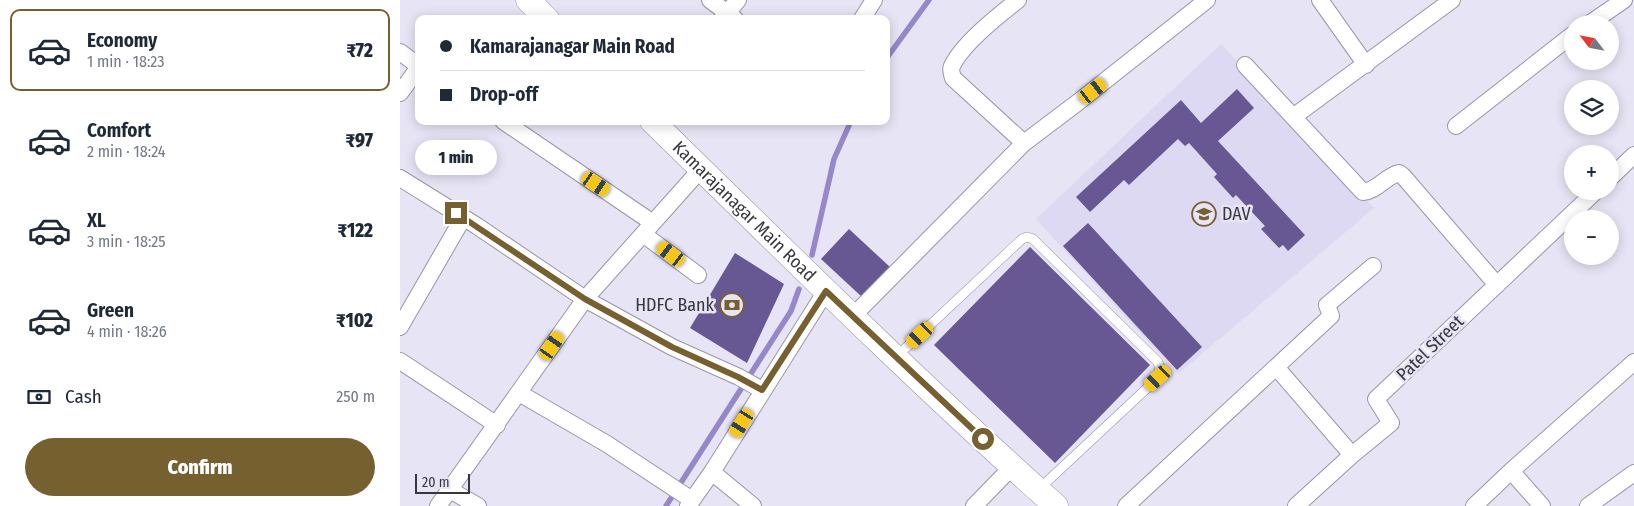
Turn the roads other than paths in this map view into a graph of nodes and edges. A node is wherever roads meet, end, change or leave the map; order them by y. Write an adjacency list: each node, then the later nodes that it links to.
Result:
1 (710, 0): 9 (street)
2 (738, 0): 10 (street)
3 (874, 0): 11 (street)
4 (1018, 0): 24 (street)
5 (1207, 0): 24 (street)
6 (1320, 0): 16 (street)
7 (1452, 0): 16 (street)
8 (1624, 0): 12 (street)
9 (726, 15)
10 (729, 15)
11 (865, 15)
12 (1602, 15)
13 (1564, 41): 23 (street)
14 (400, 52): 15 (street)
15 (415, 63)
16 (1366, 65): 20 (street)
17 (1245, 66): 20 (street)
18 (415, 72): 19 (street)
19 (400, 93)
20 (1293, 117): 34 (street)
21 (508, 125): 31 (street)
22 (656, 125): 26 (main road, Kamarajanagar Main Road)
23 (1456, 126)
24 (1024, 143): 37 (street)
25 (1634, 156): 27 (street)
26 (701, 169): 31 (street); 35 (main road, Kamarajanagar Main Road)
27 (1619, 170)
28 (400, 178): 30 (street)
29 (1586, 200): 34 (street, Patel Street)
30 (463, 218): 36 (street); 38 (street)
31 (648, 228): 33 (street); 36 (street)
32 (1373, 266): 42 (street)
33 (698, 275)
34 (1497, 284): 46 (street, Patel Street)
35 (826, 291): 37 (main road, Kamarajanagar Main Road); 43 (street)
36 (585, 299): 43 (street); 44 (street)
37 (853, 316): 39 (main road, Kamarajanagar Main Road)
38 (400, 327)
39 (896, 357): 47 (main road, Kamarajanagar Main Road); 52 (lane)
40 (400, 361): 45 (street)
41 (1634, 362): 48 (street)
42 (1276, 367): 46 (street); 59 (street)
43 (762, 390): 49 (street)
44 (519, 393): 45 (street); 53 (street)
45 (497, 424): 51 (street)
46 (1352, 455): 60 (street, Patel Street)
47 (1012, 467): 52 (main road, Kamarajanagar Main Road); 57 (street)
48 (1511, 470): 61 (street); 62 (street)
49 (712, 472): 53 (street); 56 (street)
50 (1634, 473): 63 (street)
51 (450, 490): 54 (street); 55 (street)
52 (1037, 490): 58 (main road, Kamarajanagar Main Road)
53 (690, 503)
54 (438, 506)
55 (478, 506)
56 (753, 506)
57 (974, 506)
58 (1056, 506)
59 (1126, 506)
60 (1296, 506)
61 (1474, 506)
62 (1542, 506)
63 (1588, 506)

